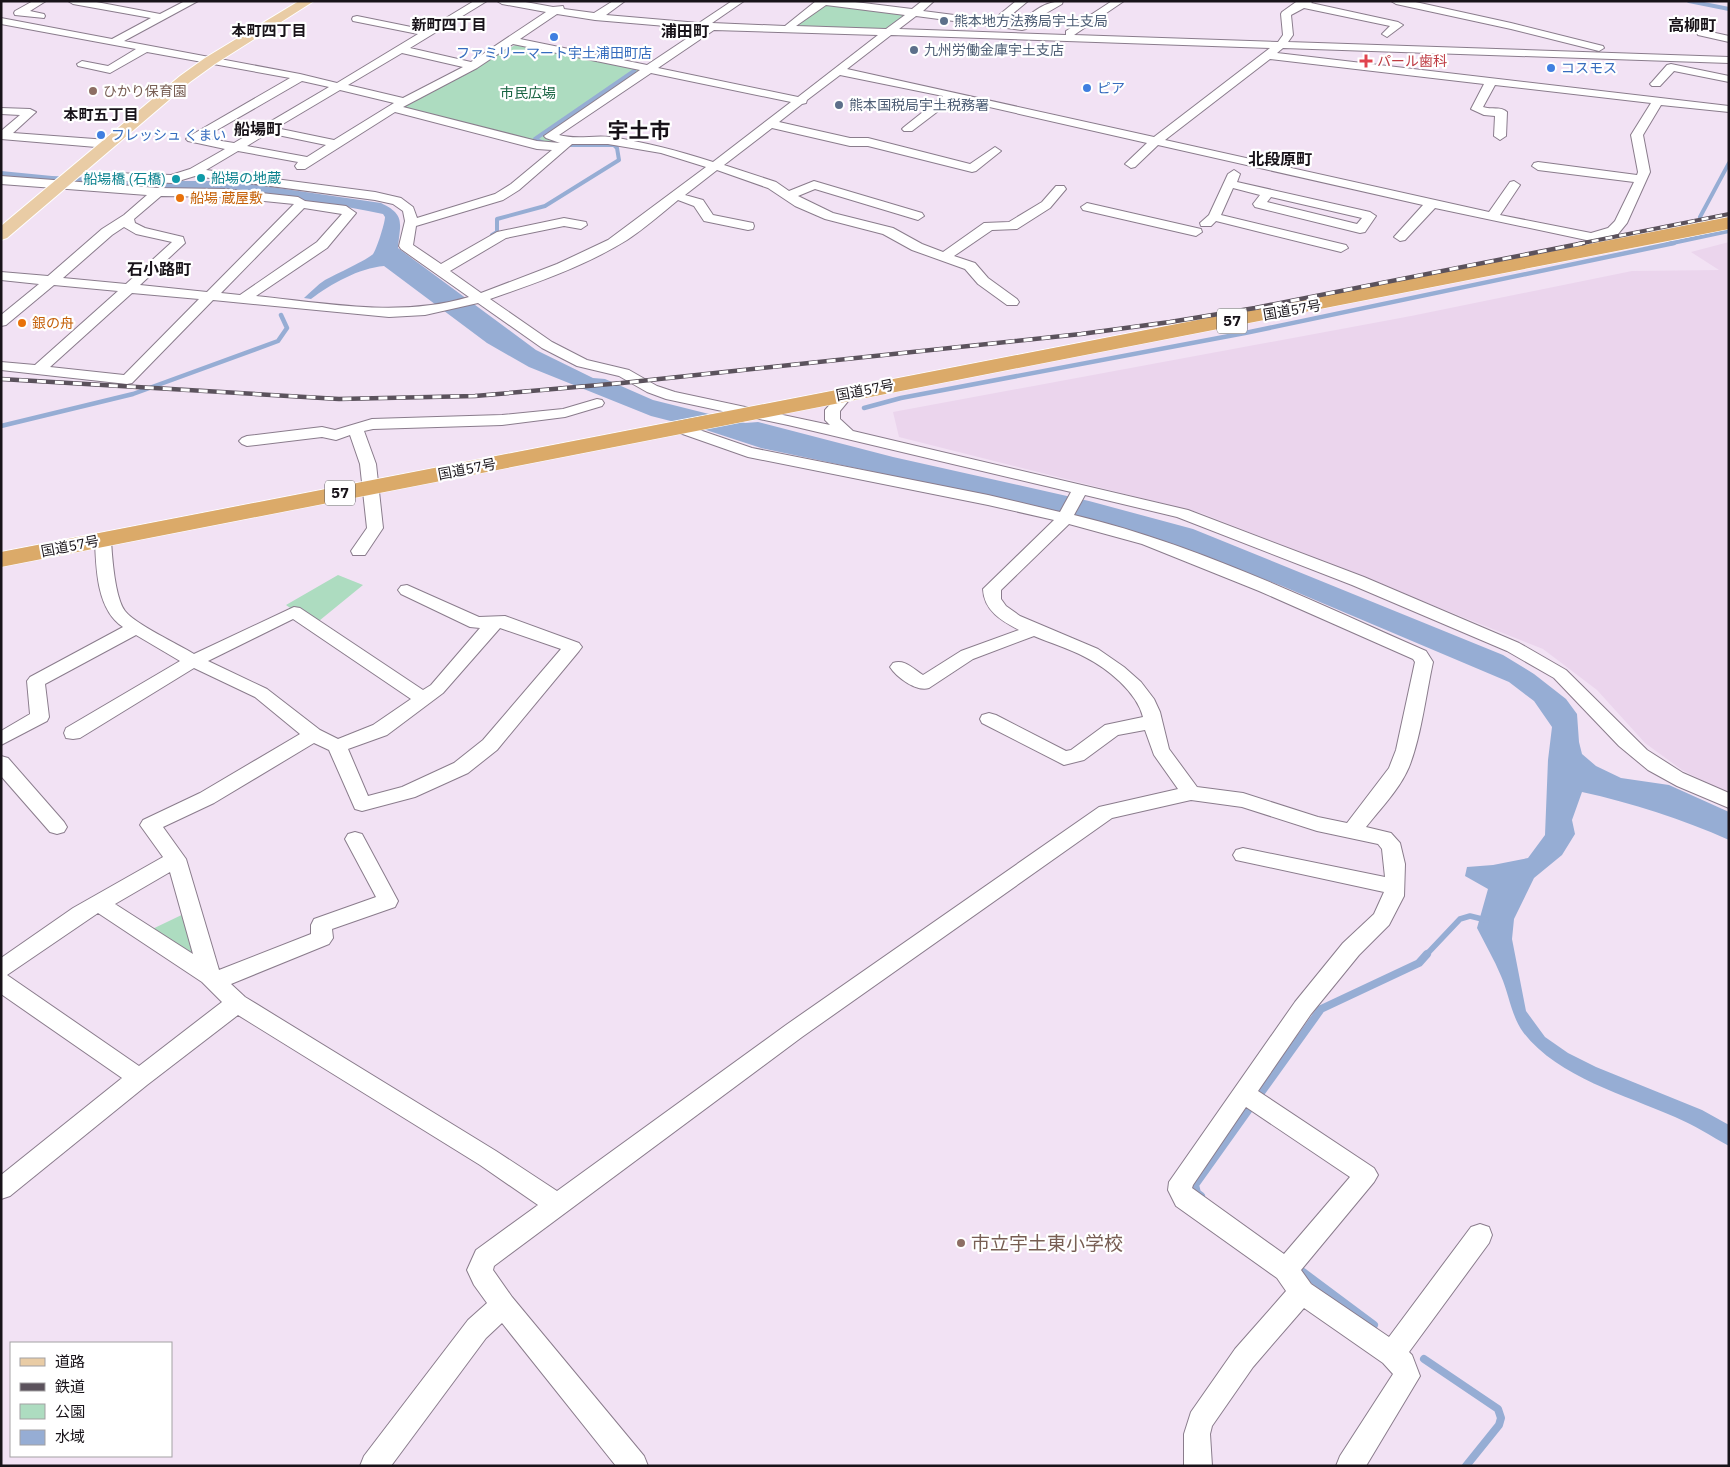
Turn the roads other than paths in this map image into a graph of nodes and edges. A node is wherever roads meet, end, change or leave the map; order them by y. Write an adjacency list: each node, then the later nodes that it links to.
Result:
1 (41, 1): 23 (street)
2 (73, 1): 20 (street)
3 (193, 1): 20 (street)
4 (308, 1): 44 (main road)
5 (482, 1): 30 (street)
6 (502, 1): 17 (street)
7 (570, 1): 17 (street)
8 (620, 1): 19 (street)
9 (739, 1): 25 (street)
10 (823, 1): 18 (street); 27 (street)
11 (929, 1): 18 (street)
12 (1023, 1): 24 (street)
13 (1119, 1): 29 (street)
14 (1396, 1): 42 (street)
15 (1058, 2): 26 (street)
16 (1304, 3): 32 (street); 38 (street)
17 (554, 11): 19 (street); 34 (street)
18 (915, 13): 24 (street); 28 (street)
19 (596, 17): 25 (street)
20 (161, 18): 36 (street)
21 (357, 19): 30 (street)
22 (1, 21): 23 (street)
23 (26, 24): 36 (street)
24 (996, 24): 26 (street)
25 (706, 27): 27 (street); 48 (street)
26 (1022, 27): 29 (street)
27 (788, 29): 28 (street)
28 (890, 32): 35 (street); 49 (street)
29 (1070, 32): 35 (street)
30 (428, 33): 40 (street)
31 (1702, 33): 33 (street)
32 (1387, 34)
33 (1729, 39)
34 (511, 40): 46 (street); 48 (street)
35 (1090, 40): 37 (street)
36 (115, 41): 39 (street)
37 (1156, 42): 38 (street); 41 (street)
38 (1281, 45): 41 (street); 42 (street)
39 (147, 48): 44 (street); 45 (street)
40 (400, 49): 46 (street); 54 (street)
41 (1267, 56): 52 (street); 66 (street)
42 (1633, 57): 43 (street); 47 (street)
43 (1729, 60)
44 (210, 61): 50 (street); 67 (main road)
45 (82, 64)
46 (473, 66): 58 (street)
47 (1671, 67): 51 (street); 53 (street)
48 (649, 68): 56 (street); 69 (street)
49 (839, 71): 55 (street); 56 (street)
50 (300, 77): 54 (street); 70 (street)
51 (1729, 79)
52 (1491, 82): 57 (street); 65 (street)
53 (1656, 84)
54 (339, 85): 58 (street); 63 (street)
55 (952, 94): 64 (street); 66 (street)
56 (802, 101): 62 (street)
57 (1658, 101): 60 (street); 78 (street)
58 (404, 102): 59 (street)
59 (392, 108): 68 (street); 69 (street)
60 (1729, 109)
61 (1, 111): 67 (street)
62 (771, 124): 71 (street); 75 (street)
63 (265, 129): 68 (street); 70 (street)
64 (908, 129)
65 (1500, 136)
66 (1156, 141): 73 (street); 74 (street)
67 (108, 144): 80 (main road)
68 (336, 144): 72 (street)
69 (566, 144): 75 (street); 97 (street)
70 (235, 147): 72 (street); 77 (street)
71 (994, 151)
72 (310, 160): 81 (street)
73 (1240, 161): 82 (street); 89 (street)
74 (1131, 164)
75 (716, 166): 87 (street); 88 (street)
76 (1538, 166): 78 (street)
77 (194, 172): 80 (street); 81 (street)
78 (1642, 179): 94 (street)
79 (1, 180): 80 (street)
80 (66, 180): 85 (street); 100 (main road)
81 (276, 182): 97 (street)
82 (1230, 184): 86 (street); 93 (street)
83 (1514, 185): 94 (street)
84 (1060, 189): 104 (street)
85 (158, 192): 90 (street); 95 (street)
86 (1269, 192): 86 (street)
87 (677, 196): 99 (street); 110 (street)
88 (788, 196): 92 (street); 104 (street)
89 (1432, 203): 94 (street); 102 (street)
90 (301, 204): 109 (street); 111 (street)
91 (1087, 208): 101 (street)
92 (918, 216)
93 (1214, 216): 101 (street); 103 (street)
94 (1492, 217)
95 (128, 218): 107 (street); 108 (street)
96 (1729, 223): 116 (highway, 国道57号 / 57)
97 (410, 224): 105 (street)
98 (581, 225): 105 (street)
99 (748, 226)
100 (1, 235)
101 (1196, 235)
102 (1400, 237)
103 (1340, 248)
104 (944, 257): 112 (street)
105 (441, 270): 110 (street)
106 (1, 276): 107 (street)
107 (49, 282): 108 (street); 113 (street)
108 (127, 288): 109 (street); 115 (street)
109 (208, 296): 111 (street); 115 (street)
110 (480, 298): 111 (street); 118 (street)
111 (243, 299)
112 (1012, 302)
113 (1, 322)
114 (1, 366): 115 (street)
115 (38, 370)
116 (847, 394): 118 (highway, 国道57号 / 57); 121 (street)
117 (597, 403): 120 (street)
118 (742, 414): 119 (highway, 国道57号 / 57); 121 (street)
119 (679, 428): 123 (highway, 国道57号 / 57); 125 (street)
120 (356, 430): 122 (street); 123 (street)
121 (848, 434): 124 (street)
122 (247, 441)
123 (371, 487): 126 (highway, 国道57号 / 57); 127 (street)
124 (1079, 491): 125 (street); 144 (street)
125 (1065, 517): 132 (street); 146 (street)
126 (103, 540): 128 (highway, 国道57号 / 57); 131 (street)
127 (359, 552)
128 (1, 560)
129 (407, 590): 130 (street)
130 (495, 622): 135 (street); 141 (street)
131 (136, 628): 133 (street); 140 (street)
132 (1032, 629): 134 (street); 137 (street)
133 (193, 661): 135 (street); 138 (street); 139 (street)
134 (899, 667)
135 (424, 699): 141 (street)
136 (989, 719): 137 (street)
137 (1152, 722): 143 (street)
138 (73, 733)
139 (312, 735): 141 (street); 149 (street)
140 (1, 739)
141 (337, 746)
142 (1, 763): 145 (street)
143 (1191, 792): 146 (street); 159 (street)
144 (1729, 801)
145 (56, 827)
146 (1352, 832): 150 (street)
147 (355, 840): 153 (street)
148 (1243, 855): 150 (street)
149 (176, 859): 151 (street); 153 (street)
150 (1394, 886): 157 (street)
151 (100, 904): 152 (street); 153 (street)
152 (1, 969)
153 (212, 978): 155 (street)
154 (1, 982): 156 (street)
155 (237, 1003): 156 (street); 159 (street)
156 (139, 1078): 158 (street)
157 (1243, 1092): 161 (street); 161 (street)
158 (6, 1179)
159 (554, 1205): 163 (street)
160 (1480, 1236): 164 (street)
161 (1286, 1270): 162 (street)
162 (1302, 1292): 164 (street); 167 (street)
163 (503, 1305): 165 (street); 166 (street)
164 (1392, 1354): 168 (street)
165 (374, 1466)
166 (634, 1466)
167 (1198, 1466)
168 (1350, 1466)

